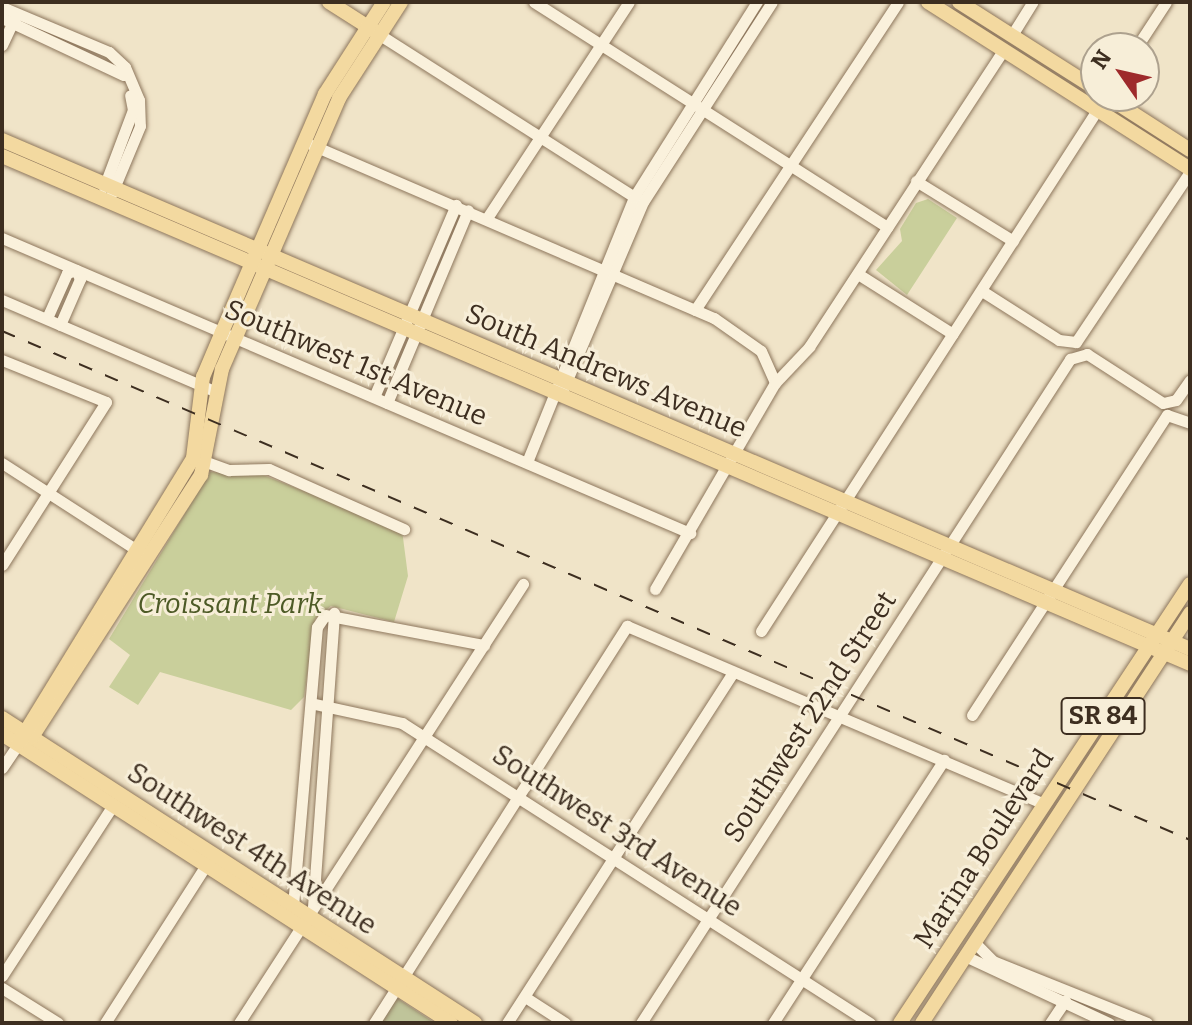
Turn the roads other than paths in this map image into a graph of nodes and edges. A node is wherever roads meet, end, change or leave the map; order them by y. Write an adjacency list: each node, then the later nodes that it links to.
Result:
1 (329, 2): 14 (main road)
2 (384, 2): 14 (main road)
3 (401, 2): 14 (main road)
4 (534, 2): 18 (street)
5 (629, 2): 18 (street)
6 (757, 2): 24 (street)
7 (772, 2): 24 (street)
8 (898, 2): 34 (street)
9 (928, 2): 17 (main road)
10 (959, 2): 16 (main road)
11 (1033, 2): 16 (street)
12 (1166, 2): 15 (street)
13 (7, 14): 19 (street); 37 (street)
14 (374, 31): 28 (street); 30 (main road)
15 (1146, 32)
16 (1012, 35): 17 (main road); 20 (main road)
17 (981, 36): 21 (main road)
18 (603, 43): 24 (street); 28 (street)
19 (2, 45)
20 (1028, 47): 21 (main road); 22 (main road)
21 (1003, 50): 23 (main road); 36 (street)
22 (1080, 79)
23 (1080, 99)
24 (697, 106): 34 (street); 38 (street)
25 (1096, 112): 44 (street)
26 (1100, 112): 33 (main road)
27 (1131, 112): 31 (main road)
28 (542, 135): 38 (street); 41 (street)
29 (2, 140): 37 (main road, South Andrews Avenue)
30 (311, 144): 39 (street); 45 (main road); 46 (main road)
31 (1190, 150)
32 (2, 156): 37 (main road, South Andrews Avenue)
33 (1183, 160): 35 (main road)
34 (793, 167): 42 (street); 54 (street)
35 (1190, 171): 52 (street)
36 (916, 181): 42 (street); 44 (street)
37 (108, 191): 45 (main road, South Andrews Avenue)
38 (639, 200): 48 (street)
39 (456, 205): 40 (street); 50 (street)
40 (468, 210): 41 (street); 51 (street)
41 (487, 218): 48 (street)
42 (887, 227): 49 (street)
43 (2, 238): 47 (street, Southwest 1st Avenue)
44 (1013, 241): 52 (street)
45 (254, 256): 46 (main road, South Andrews Avenue); 58 (main road)
46 (268, 262): 56 (main road, South Andrews Avenue); 60 (main road)
47 (76, 270): 55 (street); 57 (street); 58 (street, Southwest 1st Avenue)
48 (608, 272): 54 (street); 64 (street)
49 (858, 274): 59 (street); 63 (street)
50 (424, 277): 51 (street); 56 (street)
51 (438, 281): 56 (street)
52 (982, 291): 59 (street)
53 (2, 300): 55 (street)
54 (695, 310): 63 (street)
55 (47, 318): 57 (street)
56 (413, 323): 64 (main road, South Andrews Avenue); 66 (street); 67 (street)
57 (60, 325): 65 (street)
58 (222, 332): 60 (street, Southwest 1st Avenue); 65 (main road)
59 (953, 334): 74 (street)
60 (236, 338): 65 (main road); 66 (street, Southwest 1st Avenue)
61 (2, 360): 73 (street)
62 (1190, 380): 77 (street, Southwest 22nd Street)
63 (775, 383): 70 (street)
64 (560, 385): 70 (main road, South Andrews Avenue); 71 (street)
65 (208, 389): 69 (main road)
66 (374, 397): 67 (street, Southwest 1st Avenue)
67 (387, 403): 71 (street, Southwest 1st Avenue)
68 (1190, 423): 83 (street)
69 (200, 460): 75 (street); 78 (main road)
70 (732, 461): 74 (main road, South Andrews Avenue); 76 (street)
71 (527, 462): 76 (street, Southwest 1st Avenue)
72 (2, 463): 73 (street)
73 (48, 494): 78 (street); 79 (street)
74 (840, 507): 77 (main road, South Andrews Avenue); 85 (street)
75 (404, 529)
76 (690, 533): 82 (street)
77 (944, 552): 83 (main road, South Andrews Avenue); 94 (street, Southwest 22nd Street)
78 (142, 553): 99 (main road)
79 (2, 565)
80 (523, 584): 87 (street)
81 (1190, 584): 86 (main road, Marina Boulevard / SR 84)
82 (655, 589)
83 (1049, 597): 86 (main road, South Andrews Avenue); 89 (main road, South Andrews Avenue); 95 (street)
84 (1190, 613): 88 (main road, Marina Boulevard / SR 84)
85 (761, 631)
86 (1157, 634): 88 (main road, South Andrews Avenue); 89 (main road, Marina Boulevard / SR 84)
87 (484, 645): 93 (street); 98 (street)
88 (1167, 647): 89 (main road, South Andrews Avenue); 90 (main road, South Andrews Avenue); 91 (main road, South Andrews Avenue); 105 (main road, Marina Boulevard / SR 84)
89 (1148, 648): 103 (main road, Marina Boulevard / SR 84)
90 (1190, 649)
91 (1190, 664)
92 (732, 674): 94 (street); 102 (street); 106 (street)
93 (321, 705): 98 (street, Southwest 3rd Avenue); 108 (street); 109 (street)
94 (839, 715): 100 (street); 111 (street, Southwest 22nd Street)
95 (972, 715)
96 (2, 718): 99 (main road, Southwest 4th Avenue)
97 (2, 734): 99 (main road, Southwest 4th Avenue)
98 (426, 736): 102 (street, Southwest 3rd Avenue); 109 (street)
99 (23, 737): 101 (street); 104 (main road, Southwest 4th Avenue); 107 (main road, Southwest 4th Avenue)
100 (944, 760): 103 (street); 115 (street)
101 (2, 768)
102 (520, 797): 106 (street, Southwest 3rd Avenue); 116 (street)
103 (1045, 804): 105 (main road); 110 (main road, Marina Boulevard / SR 84)
104 (113, 805): 107 (main road, Southwest 4th Avenue); 114 (street)
105 (1051, 826): 112 (main road, Marina Boulevard / SR 84)
106 (614, 858): 111 (street, Southwest 3rd Avenue); 118 (street)
107 (209, 860): 108 (main road, Southwest 4th Avenue); 109 (main road, Southwest 4th Avenue); 122 (street)
108 (293, 906): 109 (main road, Southwest 4th Avenue)
109 (310, 912): 116 (main road, Southwest 4th Avenue); 123 (street)
110 (972, 915): 113 (main road); 120 (main road, Marina Boulevard / SR 84)
111 (709, 918): 115 (street, Southwest 3rd Avenue); 129 (street, Southwest 22nd Street)
112 (974, 942): 113 (main road, Marina Boulevard / SR 84); 119 (street)
113 (965, 956): 119 (street); 132 (main road, Marina Boulevard / SR 84)
114 (2, 976)
115 (802, 979): 130 (street); 131 (street, Southwest 3rd Avenue)
116 (399, 983): 124 (street); 125 (main road, Southwest 4th Avenue); 126 (main road, Southwest 4th Avenue)
117 (2, 988): 121 (street)
118 (525, 997): 127 (street); 128 (street)
119 (1066, 999): 133 (street); 134 (street); 135 (street)
120 (902, 1022)
121 (58, 1023)
122 (105, 1023)
123 (239, 1023)
124 (374, 1023)
125 (451, 1023)
126 (475, 1023)
127 (507, 1023)
128 (565, 1023)
129 (641, 1023)
130 (773, 1023)
131 (870, 1023)
132 (922, 1023)
133 (1050, 1023)
134 (1109, 1023)
135 (1147, 1023)

